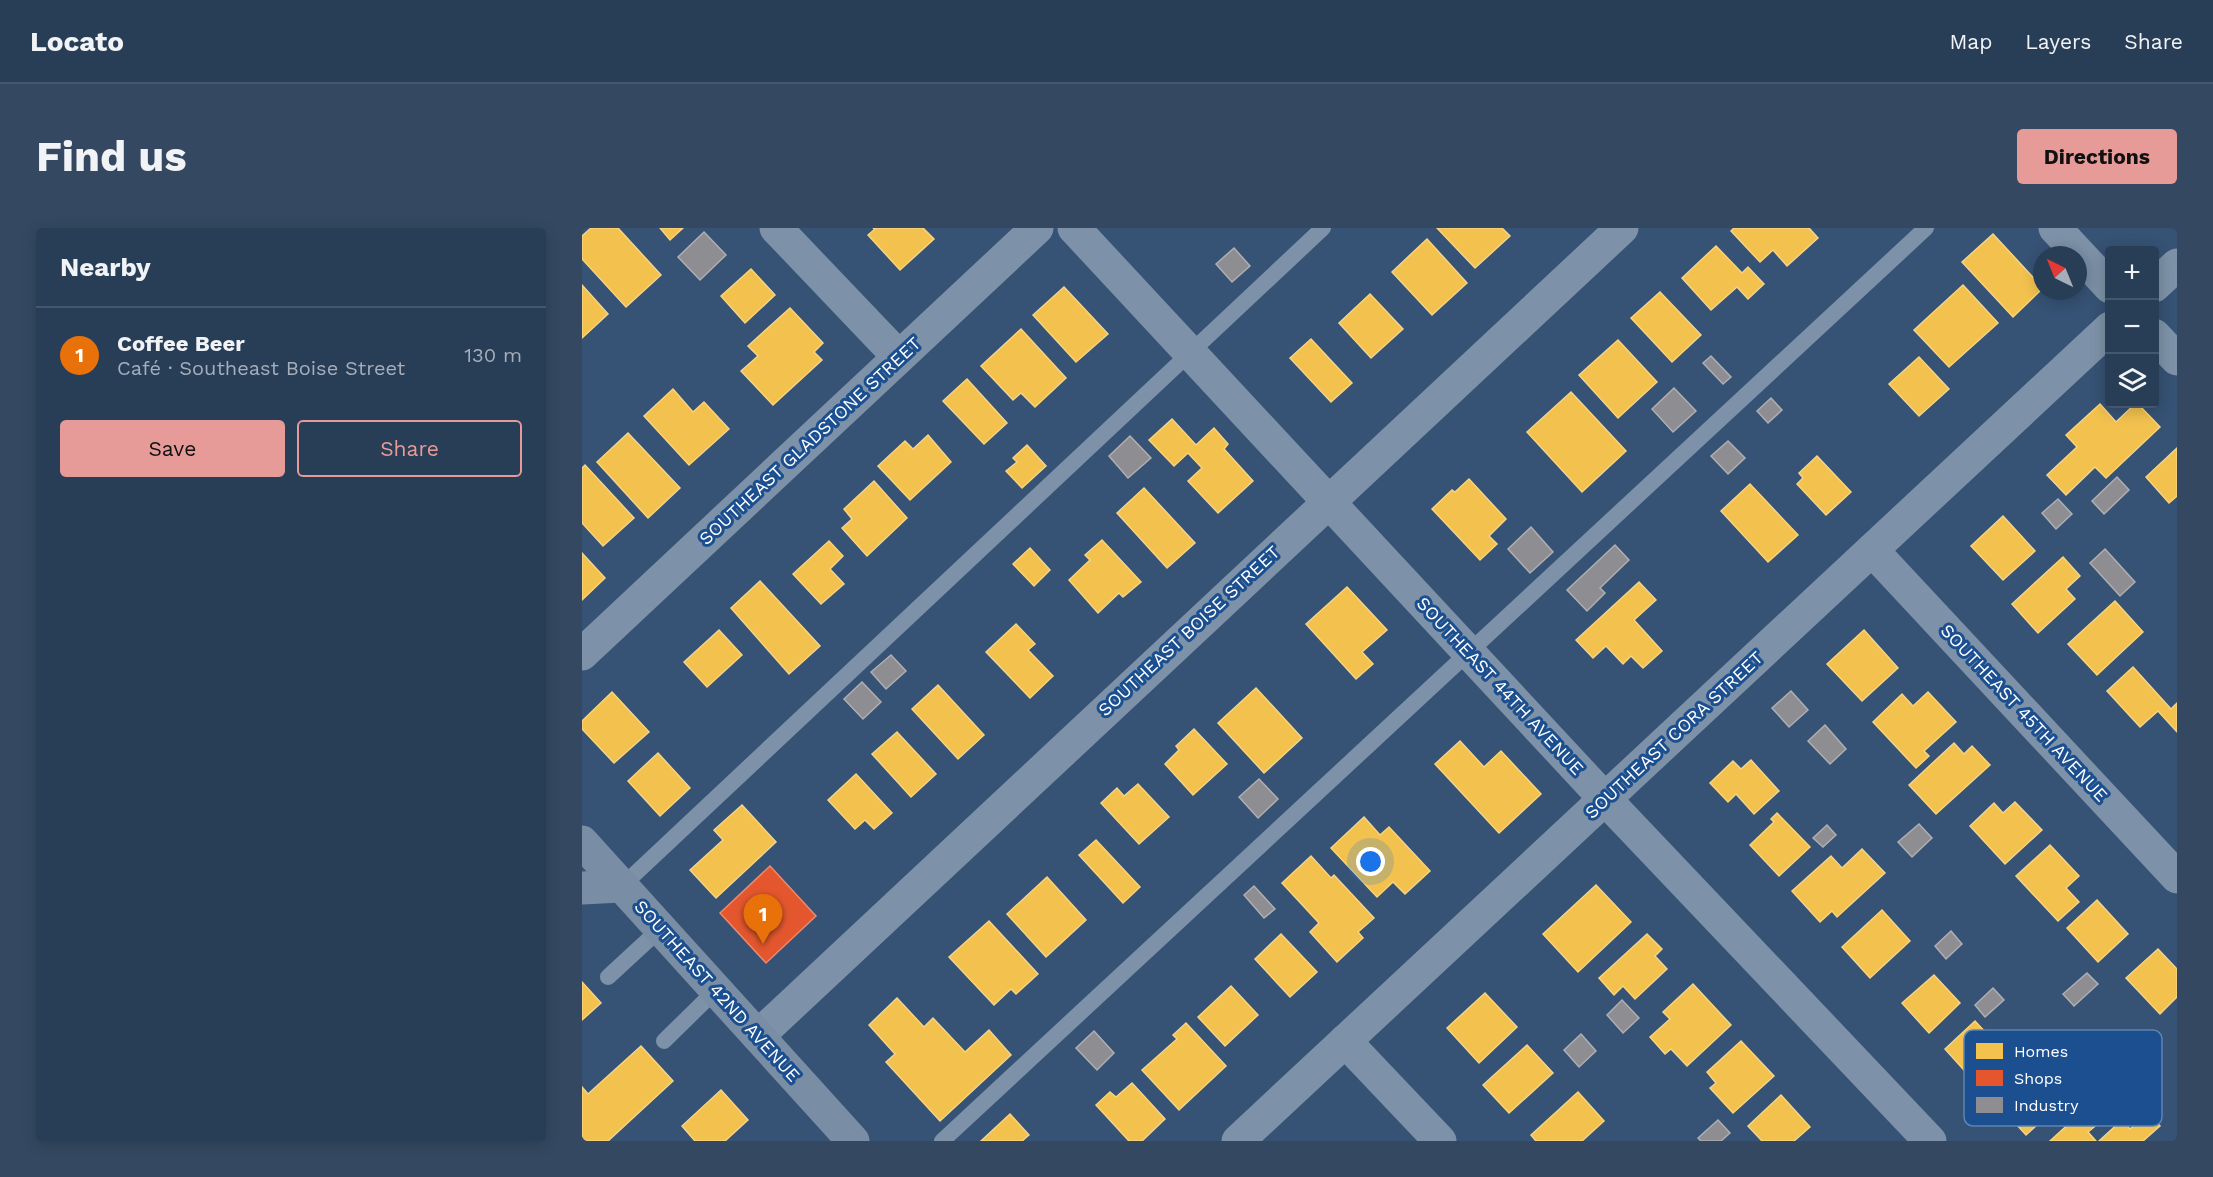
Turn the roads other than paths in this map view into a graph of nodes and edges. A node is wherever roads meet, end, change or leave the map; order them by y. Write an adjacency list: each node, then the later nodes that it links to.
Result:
1 (776, 228): 14 (street)
2 (1037, 228): 14 (street, SOUTHEAST GLADSTONE STREET)
3 (1074, 228): 13 (street, SOUTHEAST 44TH AVENUE)
4 (1323, 228): 13 (lane)
5 (1622, 228): 16 (street, SOUTHEAST BOISE STREET)
6 (1926, 228): 18 (lane)
7 (2055, 228): 10 (street)
8 (2177, 265): 9 (street)
9 (2159, 281)
10 (2105, 283)
11 (2105, 332): 17 (street, SOUTHEAST CORA STREET)
12 (2159, 340): 15 (street)
13 (1190, 353): 16 (street, SOUTHEAST 44TH AVENUE); 23 (lane)
14 (899, 357): 19 (street, SOUTHEAST GLADSTONE STREET)
15 (2177, 359)
16 (1329, 501): 18 (street, SOUTHEAST 44TH AVENUE); 28 (street, SOUTHEAST BOISE STREET)
17 (1872, 550): 20 (street, SOUTHEAST CORA STREET); 22 (street, SOUTHEAST 45TH AVENUE)
18 (1468, 652): 20 (street, SOUTHEAST 44TH AVENUE); 32 (lane)
19 (582, 654)
20 (1605, 799): 30 (street, SOUTHEAST CORA STREET); 35 (street, SOUTHEAST 44TH AVENUE)
21 (582, 842): 23 (street, SOUTHEAST 42ND AVENUE)
22 (2177, 877)
23 (622, 886): 24 (street); 25 (street, SOUTHEAST 42ND AVENUE)
24 (582, 888)
25 (660, 929): 26 (lane); 27 (street, SOUTHEAST 42ND AVENUE)
26 (608, 977)
27 (716, 990): 28 (street, SOUTHEAST 42ND AVENUE); 29 (lane)
28 (758, 1036): 31 (street, SOUTHEAST 42ND AVENUE)
29 (664, 1041)
30 (1345, 1041): 33 (street, SOUTHEAST CORA STREET); 34 (street)
31 (853, 1141)
32 (942, 1141)
33 (1238, 1141)
34 (1440, 1141)
35 (1930, 1141)

